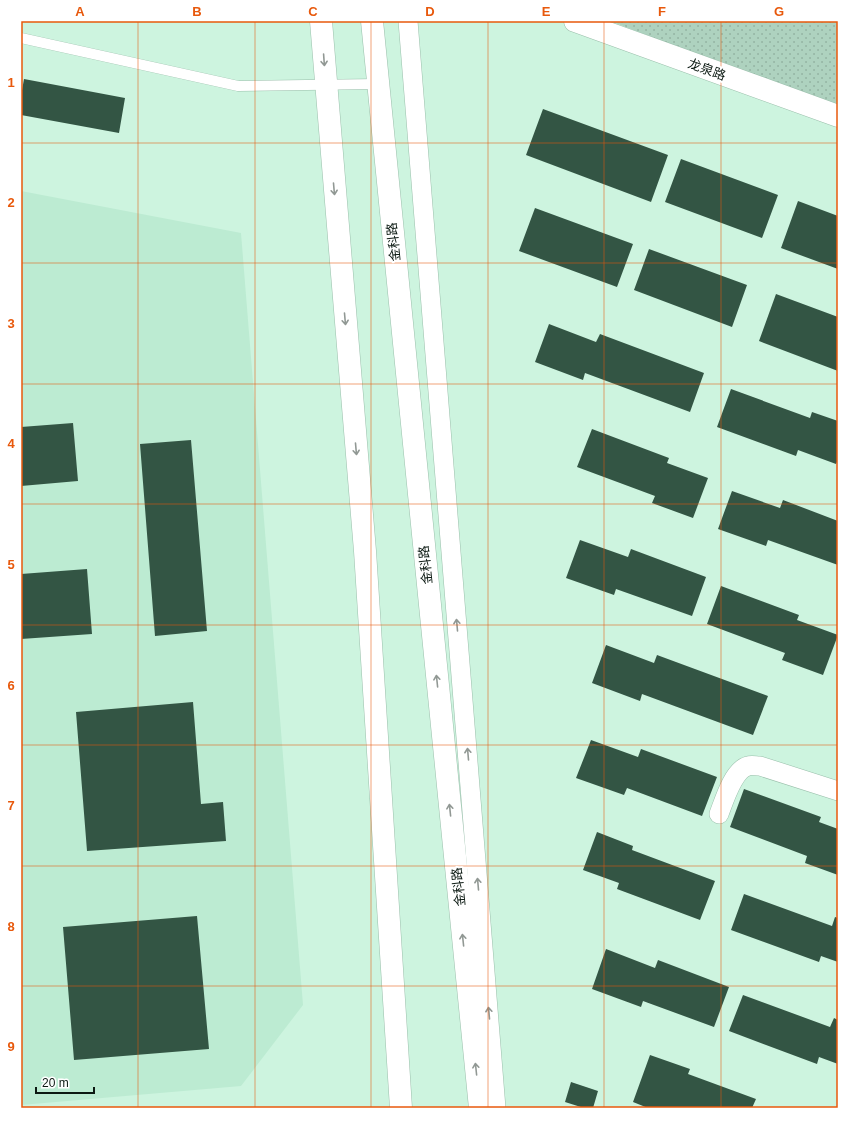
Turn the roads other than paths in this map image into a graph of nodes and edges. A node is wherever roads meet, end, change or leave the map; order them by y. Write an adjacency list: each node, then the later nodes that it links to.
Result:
1 (321, 21): 7 (main road, one-way to 7)
2 (372, 21): 6 (main road, 金科路)
3 (408, 21): 13 (street, one-way to 3)
4 (575, 21): 8 (main road, 龙泉路)
5 (21, 38): 7 (lane)
6 (377, 84): 7 (lane); 12 (main road, 金科路, one-way to 6)
7 (325, 85): 11 (main road, one-way to 11)
8 (838, 116)
9 (838, 791): 10 (street)
10 (719, 814)
11 (401, 1108)
12 (480, 1108)
13 (496, 1108)

